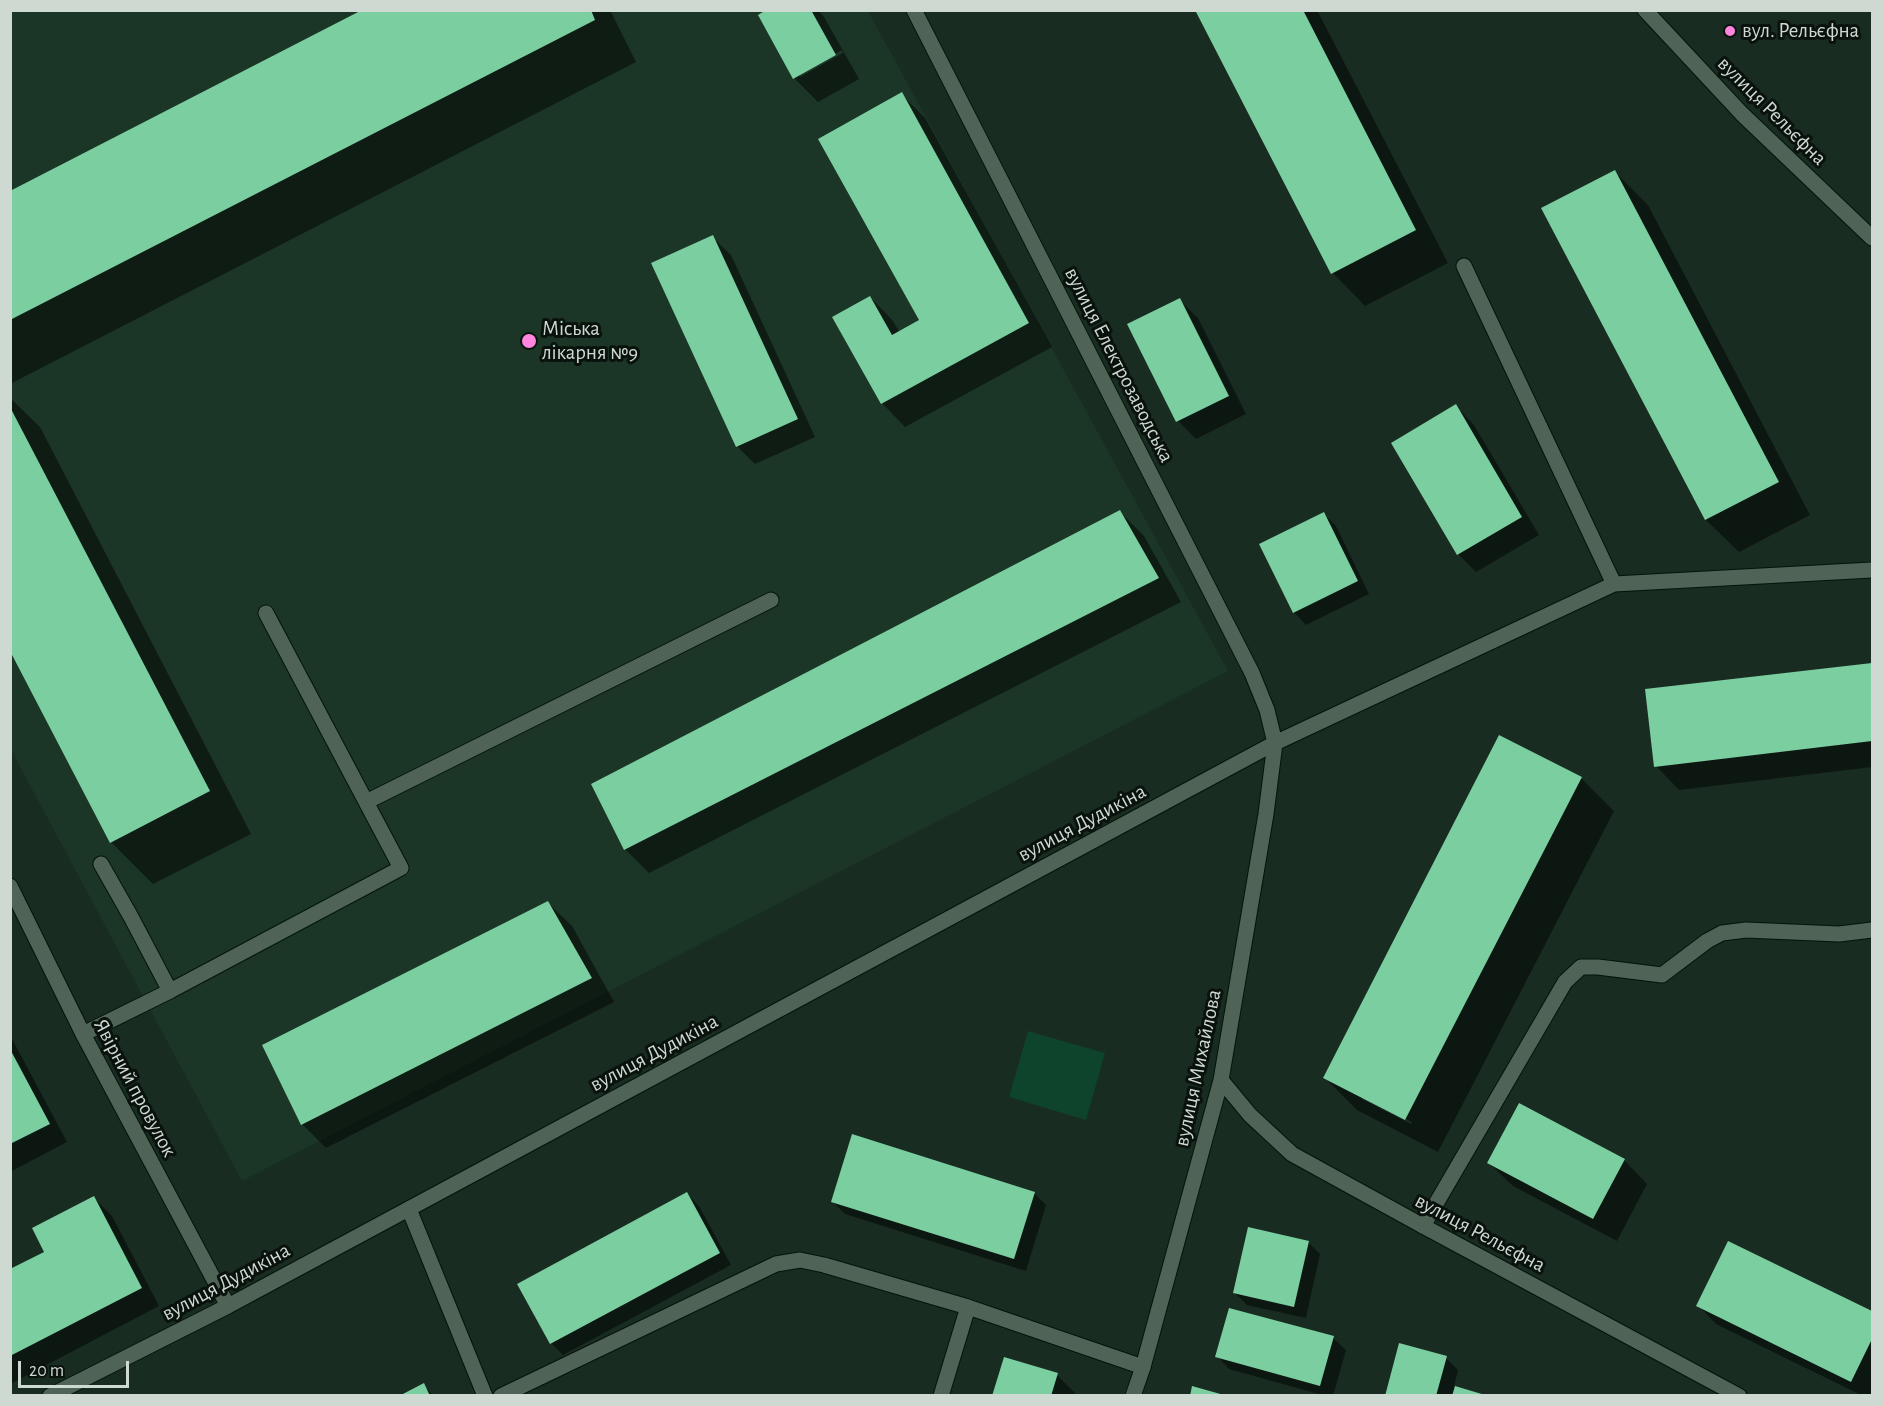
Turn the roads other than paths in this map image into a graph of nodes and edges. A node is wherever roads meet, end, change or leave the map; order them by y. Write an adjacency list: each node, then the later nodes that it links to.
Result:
1 (914, 10): 9 (street, вулиця Електрозаводська)
2 (1645, 10): 3 (street, вулиця Рельєфна)
3 (1872, 238)
4 (1464, 266): 6 (street)
5 (1872, 570): 6 (street)
6 (1614, 584): 9 (street, вулиця Дудикіна)
7 (771, 600): 10 (street)
8 (266, 613): 10 (street)
9 (1275, 743): 16 (street, вулиця Михайлова); 17 (street, вулиця Дудикіна)
10 (366, 802): 14 (street)
11 (101, 864): 14 (street)
12 (10, 886): 15 (street, Явірний провулок)
13 (1872, 930): 18 (street)
14 (170, 991): 15 (street)
15 (83, 1034): 19 (street, Явірний провулок)
16 (1221, 1080): 18 (street, вулиця Рельєфна); 21 (street, вулиця Михайлова)
17 (409, 1209): 19 (street, вулиця Дудикіна); 23 (street)
18 (1423, 1226): 27 (street, вулиця Рельєфна)
19 (228, 1306): 22 (street, вулиця Дудикіна)
20 (968, 1307): 21 (street); 24 (street); 25 (street)
21 (1143, 1367): 26 (street, вулиця Михайлова)
22 (50, 1395)
23 (485, 1395)
24 (501, 1395)
25 (941, 1395)
26 (1134, 1395)
27 (1739, 1395)

